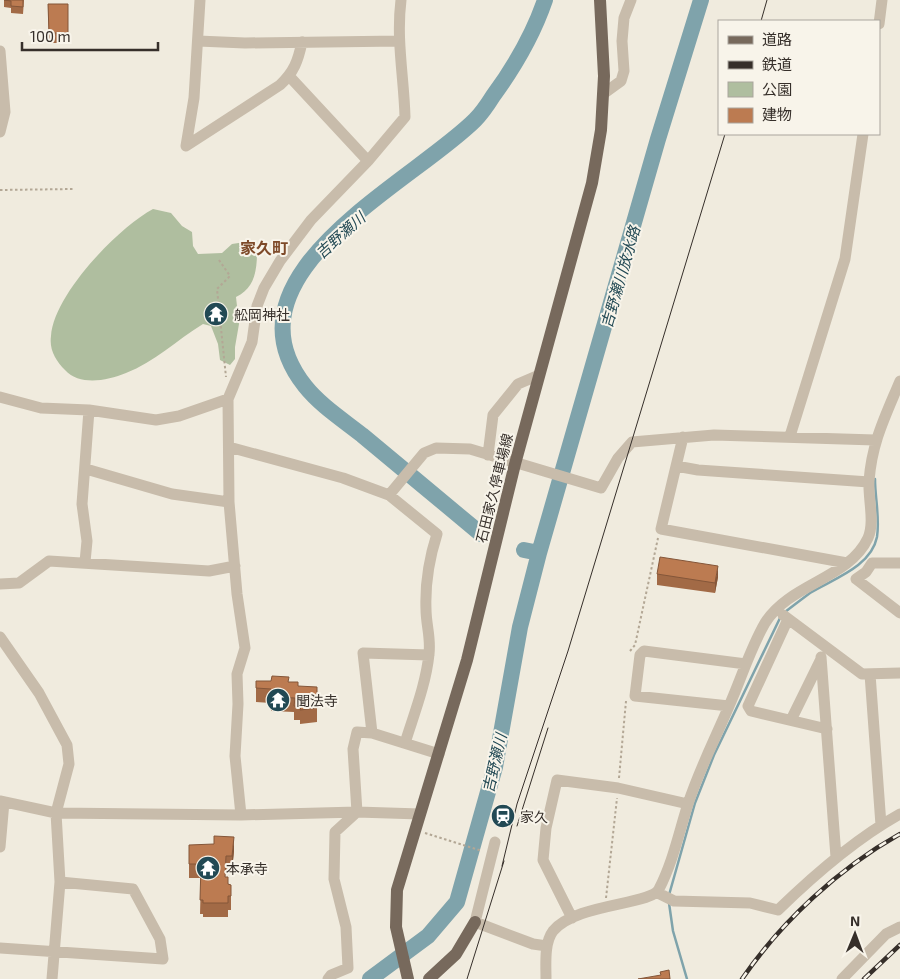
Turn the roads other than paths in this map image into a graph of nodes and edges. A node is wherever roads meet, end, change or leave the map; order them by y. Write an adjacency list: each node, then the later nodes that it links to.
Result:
1 (200, 0): 7 (street)
2 (401, 0): 8 (street)
3 (600, 0): 12 (main road, 石田家久停車場線)
4 (631, 0): 12 (street)
5 (882, 0): 6 (street)
6 (880, 20)
7 (198, 41): 9 (street); 11 (street)
8 (399, 41): 9 (street); 15 (street)
9 (302, 42): 11 (street)
10 (0, 51): 13 (street)
11 (290, 77): 15 (street)
12 (603, 94): 16 (main road, 石田家久停車場線)
13 (0, 132)
14 (863, 135): 21 (street)
15 (368, 161): 19 (street)
16 (539, 376): 25 (street); 26 (main road, 石田家久停車場線)
17 (900, 381): 23 (street)
18 (0, 397): 20 (street)
19 (228, 399): 20 (street); 24 (street)
20 (89, 410): 28 (street)
21 (790, 436): 22 (street); 23 (street)
22 (683, 437): 26 (street); 27 (street)
23 (875, 440): 29 (street)
24 (229, 446): 30 (street); 31 (street)
25 (488, 455): 26 (street); 30 (street)
26 (515, 464): 50 (main road, 石田家久停車場線)
27 (676, 466): 29 (street); 33 (street)
28 (86, 469): 31 (street); 32 (street)
29 (869, 482): 33 (street)
30 (389, 495): 41 (street)
31 (230, 502): 35 (street)
32 (85, 562): 35 (street); 36 (street)
33 (847, 563): 38 (street)
34 (900, 563): 37 (street)
35 (234, 566): 57 (street)
36 (0, 584)
37 (900, 613)
38 (782, 614): 40 (street); 42 (street); 46 (street)
39 (0, 637): 54 (street)
40 (824, 653): 44 (street); 46 (street); 47 (street)
41 (429, 655): 48 (street); 49 (street)
42 (746, 664): 45 (street); 45 (street)
43 (900, 673): 44 (street)
44 (870, 674): 58 (street)
45 (729, 706): 52 (street)
46 (791, 720): 47 (street)
47 (827, 729): 61 (street)
48 (372, 733): 49 (street); 53 (street)
49 (405, 742): 50 (street)
50 (439, 754): 55 (main road, 石田家久停車場線)
51 (2, 802): 54 (street); 60 (street)
52 (688, 804): 63 (street); 64 (street)
53 (357, 812): 55 (street); 57 (street); 72 (street)
54 (56, 813): 57 (street); 62 (street)
55 (420, 814): 70 (main road, 石田家久停車場線)
56 (900, 814): 58 (street)
57 (241, 815)
58 (881, 825): 61 (street)
59 (495, 842): 65 (street)
60 (0, 847)
61 (836, 857): 63 (street)
62 (60, 882): 69 (street); 69 (street)
63 (665, 897): 64 (street)
64 (572, 918): 67 (street)
65 (475, 922): 67 (street); 73 (main road)
66 (900, 926): 75 (street)
67 (547, 946): 74 (street)
68 (0, 948): 69 (street)
69 (55, 951): 71 (street)
70 (408, 978)
71 (52, 979)
72 (328, 979)
73 (429, 979)
74 (546, 979)
75 (842, 979)

